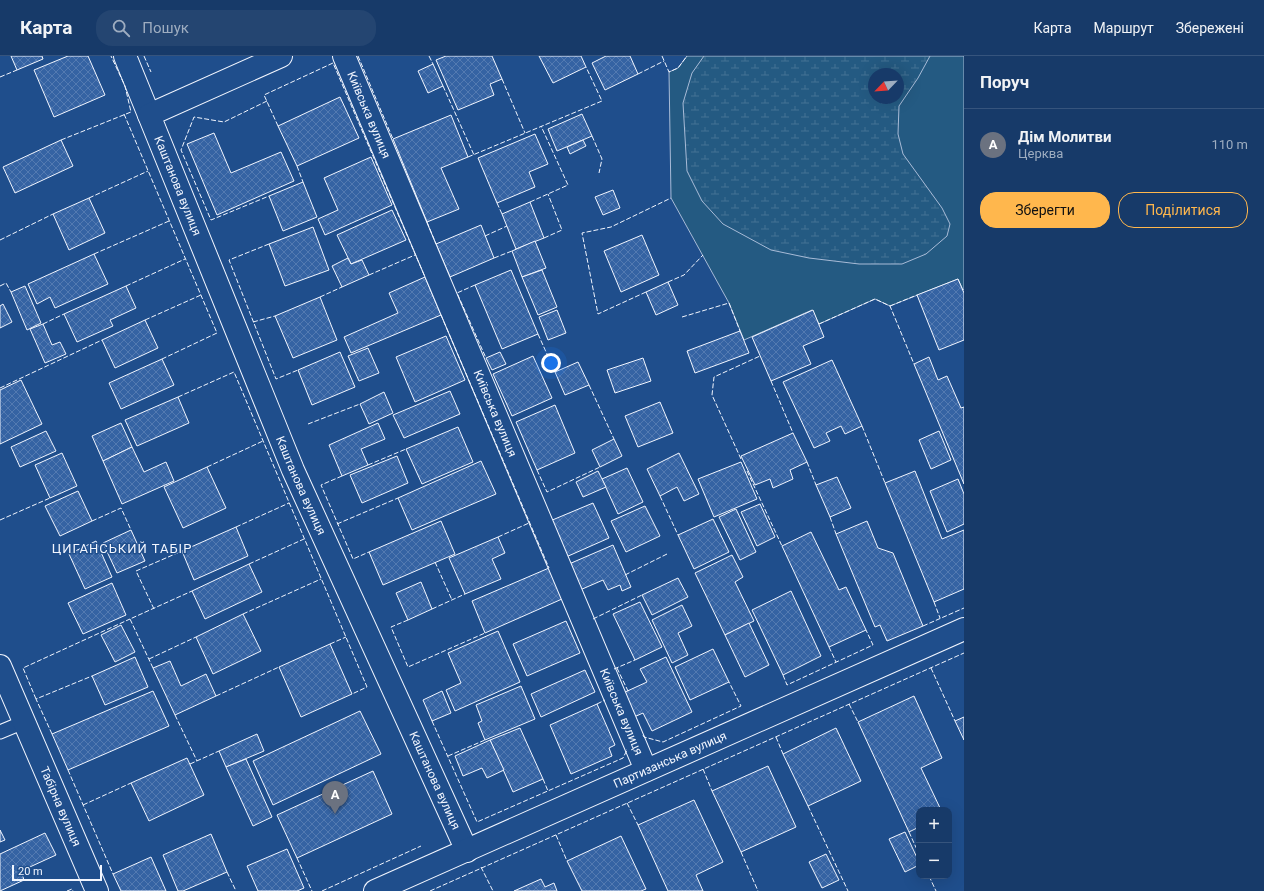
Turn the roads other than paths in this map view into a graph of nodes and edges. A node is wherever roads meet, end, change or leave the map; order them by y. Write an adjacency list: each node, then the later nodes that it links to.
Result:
1 (124, 56): 4 (street, Каштанова вулиця)
2 (281, 56): 4 (street)
3 (344, 56): 9 (street, Київська вулиця)
4 (149, 115): 10 (street, Каштанова вулиця)
5 (964, 629): 9 (street, Партизанська вулиця)
6 (0, 666): 7 (street, Табірна вулиця)
7 (24, 722): 8 (lane); 11 (street, Табірна вулиця)
8 (0, 732)
9 (646, 770): 10 (street, Партизанська вулиця)
10 (467, 851): 12 (street, Партизанська вулиця)
11 (97, 891)
12 (375, 891)

